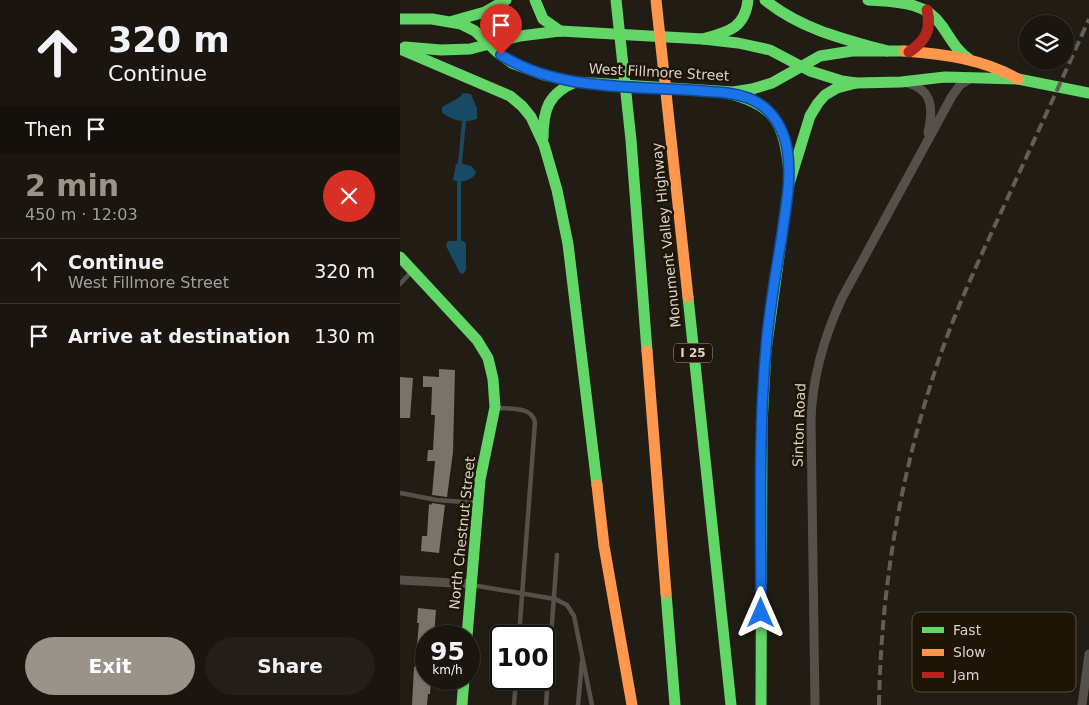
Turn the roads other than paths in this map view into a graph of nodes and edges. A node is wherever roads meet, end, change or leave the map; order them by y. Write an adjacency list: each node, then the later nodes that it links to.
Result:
1 (506, 0): 10 (main road)
2 (535, 0): 11 (main road)
3 (616, 0): 52 (main road, Monument Valley Highway)
4 (656, 0): 53 (main road, Monument Valley Highway / I 25)
5 (748, 0): 12 (main road)
6 (764, 0): 15 (main road)
7 (868, 0): 8 (main road)
8 (924, 5): 16 (main road); 17 (main road)
9 (400, 19): 10 (main road, West Fillmore Street)
10 (453, 21): 13 (main road, West Fillmore Street)
11 (560, 31): 12 (main road, West Fillmore Street); 13 (main road, West Fillmore Street)
12 (703, 39): 18 (main road, West Fillmore Street)
13 (489, 44): 14 (main road, West Fillmore Street); 21 (main road, West Fillmore Street)
14 (400, 48): 27 (main road)
15 (887, 52): 16 (main road, West Fillmore Street); 18 (main road, West Fillmore Street)
16 (908, 52): 17 (main road, West Fillmore Street)
17 (969, 59): 20 (main road, West Fillmore Street)
18 (801, 66): 23 (main road, West Fillmore Street); 24 (main road, West Fillmore Street)
19 (973, 78): 20 (main road, West Fillmore Street); 22 (main road, West Fillmore Street); 26 (street, Sinton Road)
20 (1018, 79): 25 (main road, West Fillmore Street)
21 (576, 82): 24 (main road, West Fillmore Street); 27 (main road)
22 (901, 82): 23 (main road, West Fillmore Street); 26 (street, Sinton Road)
23 (856, 83): 28 (main road)
24 (722, 92): 28 (main road)
25 (1087, 92)
26 (926, 142): 55 (street, Sinton Road)
27 (544, 145): 51 (main road)
28 (790, 184): 54 (main road)
29 (400, 257): 30 (main road, North Chestnut Street)
30 (412, 270): 31 (lane); 32 (main road, North Chestnut Street)
31 (400, 284)
32 (495, 408): 34 (main road, North Chestnut Street); 38 (lane)
33 (400, 492): 34 (lane)
34 (478, 503): 37 (main road, North Chestnut Street)
35 (557, 555): 39 (lane)
36 (400, 580): 37 (street)
37 (471, 584): 38 (lane); 40 (main road, North Chestnut Street)
38 (523, 593): 39 (lane); 41 (lane)
39 (554, 599): 43 (lane); 48 (lane)
40 (468, 625)
41 (520, 625)
42 (1089, 654): 56 (street)
43 (582, 656): 49 (lane); 50 (lane)
44 (463, 690): 46 (main road)
45 (515, 690): 47 (lane)
46 (462, 705)
47 (514, 705)
48 (546, 705)
49 (578, 705)
50 (592, 705)
51 (632, 705)
52 (675, 705)
53 (731, 705)
54 (761, 705)
55 (815, 705)
56 (1082, 705)

